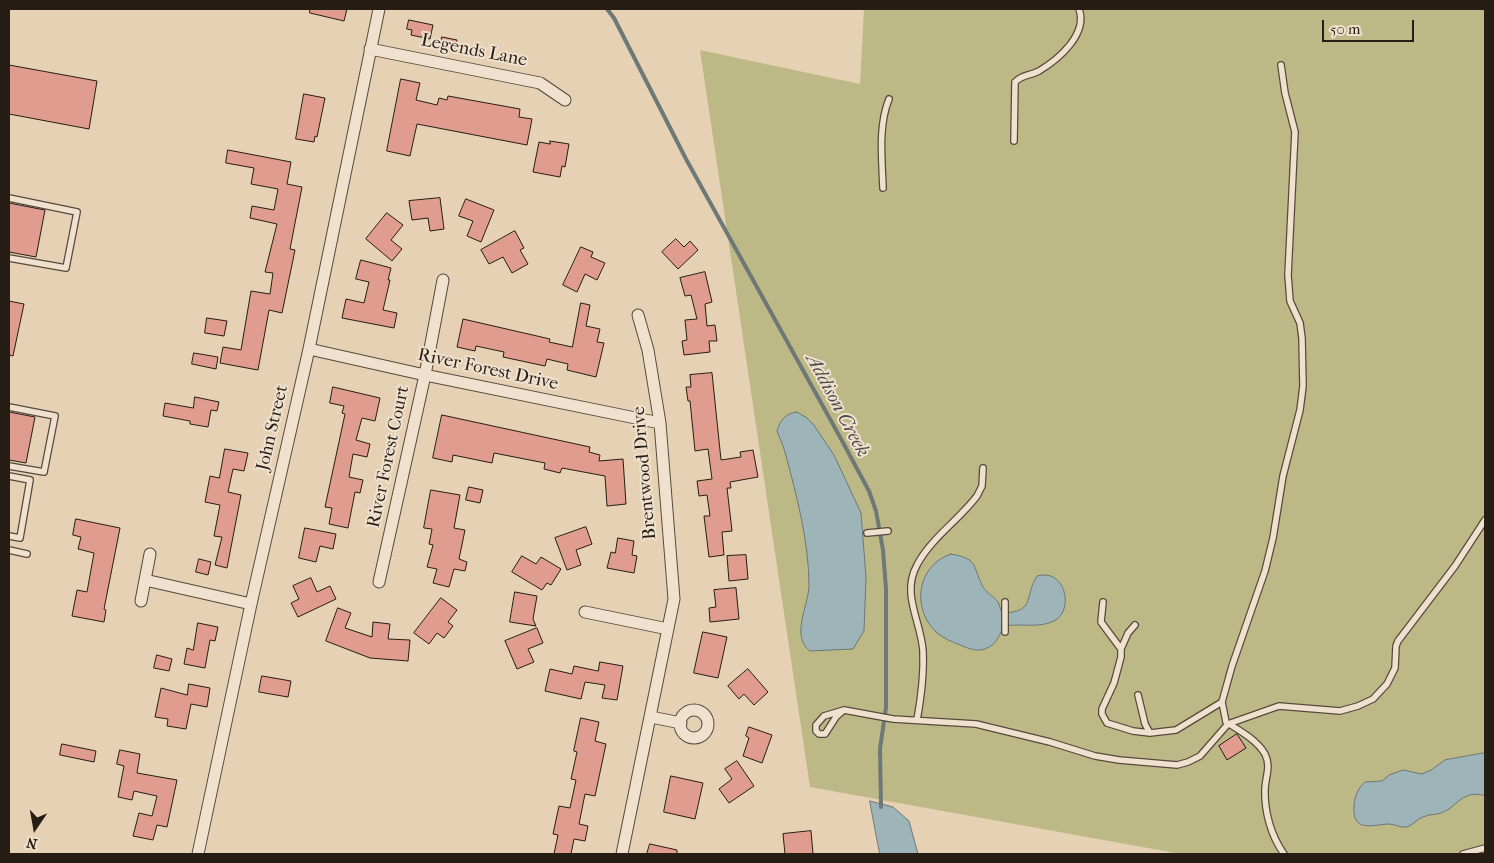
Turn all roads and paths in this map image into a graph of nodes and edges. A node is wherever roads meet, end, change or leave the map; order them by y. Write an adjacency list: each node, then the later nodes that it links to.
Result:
1 (379, 9): 3 (street, John Street)
2 (1079, 9): 7 (lane)
3 (370, 49): 6 (street, Legends Lane); 13 (street, John Street)
4 (1281, 65): 39 (lane)
5 (888, 99): 8 (lane)
6 (565, 100)
7 (1014, 140)
8 (883, 188)
9 (9, 198): 10 (lane)
10 (9, 258)
11 (443, 280): 14 (street, River Forest Court)
12 (638, 315): 16 (street, Brentwood Drive)
13 (309, 349): 14 (street, River Forest Drive); 32 (street, John Street)
14 (425, 375): 16 (street, River Forest Drive); 28 (street, River Forest Court)
15 (9, 406): 17 (lane)
16 (660, 423): 35 (street, Brentwood Drive)
17 (9, 466)
18 (984, 468): 42 (lane)
19 (9, 476): 23 (lane)
20 (1485, 520): 44 (lane)
21 (888, 531): 22 (lane)
22 (869, 533)
23 (9, 536)
24 (9, 550): 25 (lane)
25 (27, 554)
26 (150, 554): 27 (street)
27 (145, 580): 29 (street); 32 (street)
28 (379, 582)
29 (141, 601)
30 (1005, 602): 36 (lane)
31 (1102, 602): 37 (lane)
32 (251, 604): 47 (street, John Street)
33 (584, 612): 35 (street)
34 (1135, 625): 37 (lane)
35 (668, 629): 41 (street, Brentwood Drive)
36 (1005, 632)
37 (1120, 649): 45 (lane)
38 (1138, 695): 45 (lane)
39 (1222, 702): 44 (lane); 45 (lane)
40 (844, 710): 40 (lane); 42 (lane)
41 (651, 717): 43 (street); 48 (street, Brentwood Drive)
42 (917, 720): 44 (lane)
43 (680, 723)
44 (1228, 724): 49 (lane)
45 (1150, 733)
46 (1485, 848): 50 (lane)
47 (198, 854)
48 (622, 854)
49 (1284, 854)
50 (1463, 854)

